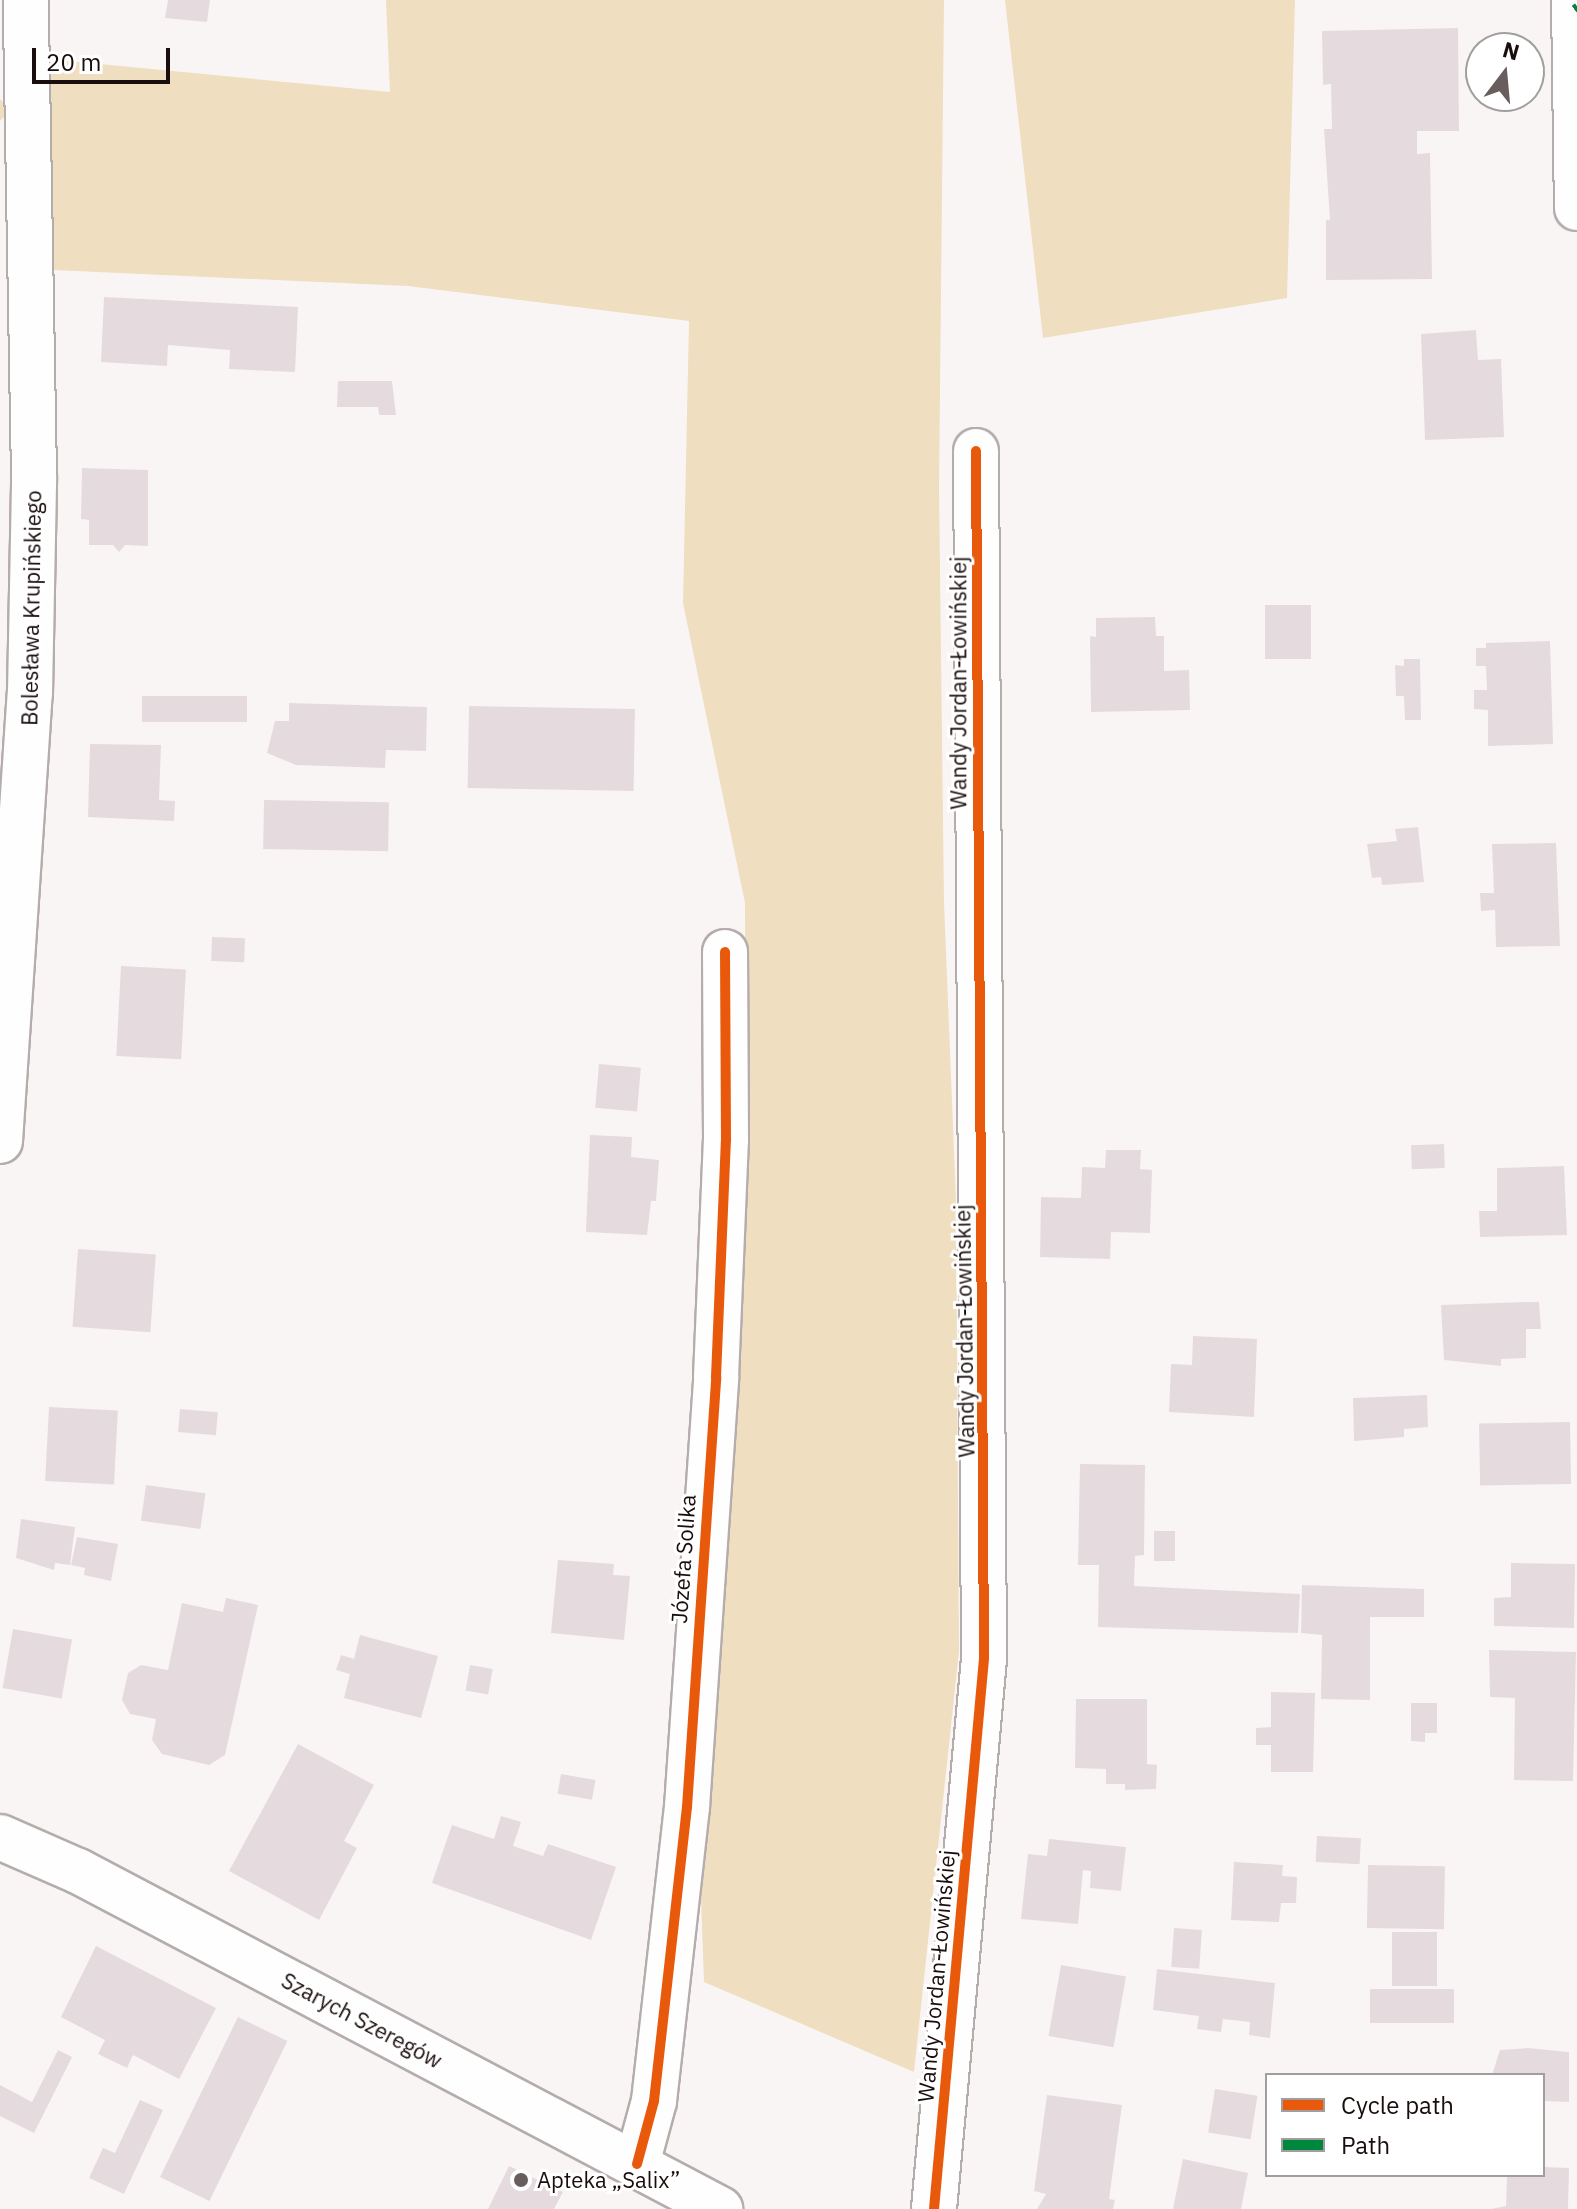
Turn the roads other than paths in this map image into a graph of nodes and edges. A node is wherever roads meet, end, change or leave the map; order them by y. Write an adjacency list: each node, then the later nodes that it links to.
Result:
1 (26, 0): 3 (street, Bolesława Krupińskiego)
2 (1574, 0): 4 (street)
3 (13, 72): 7 (street, Bolesława Krupińskiego)
4 (1577, 208)
5 (976, 451): 11 (street, Wandy Jordan-Łowińskiej)
6 (725, 952): 9 (street, Józefa Solika)
7 (0, 1141)
8 (0, 1837): 9 (street, Szarych Szeregów)
9 (646, 2183): 10 (street, Szarych Szeregów)
10 (720, 2209)
11 (934, 2209)

